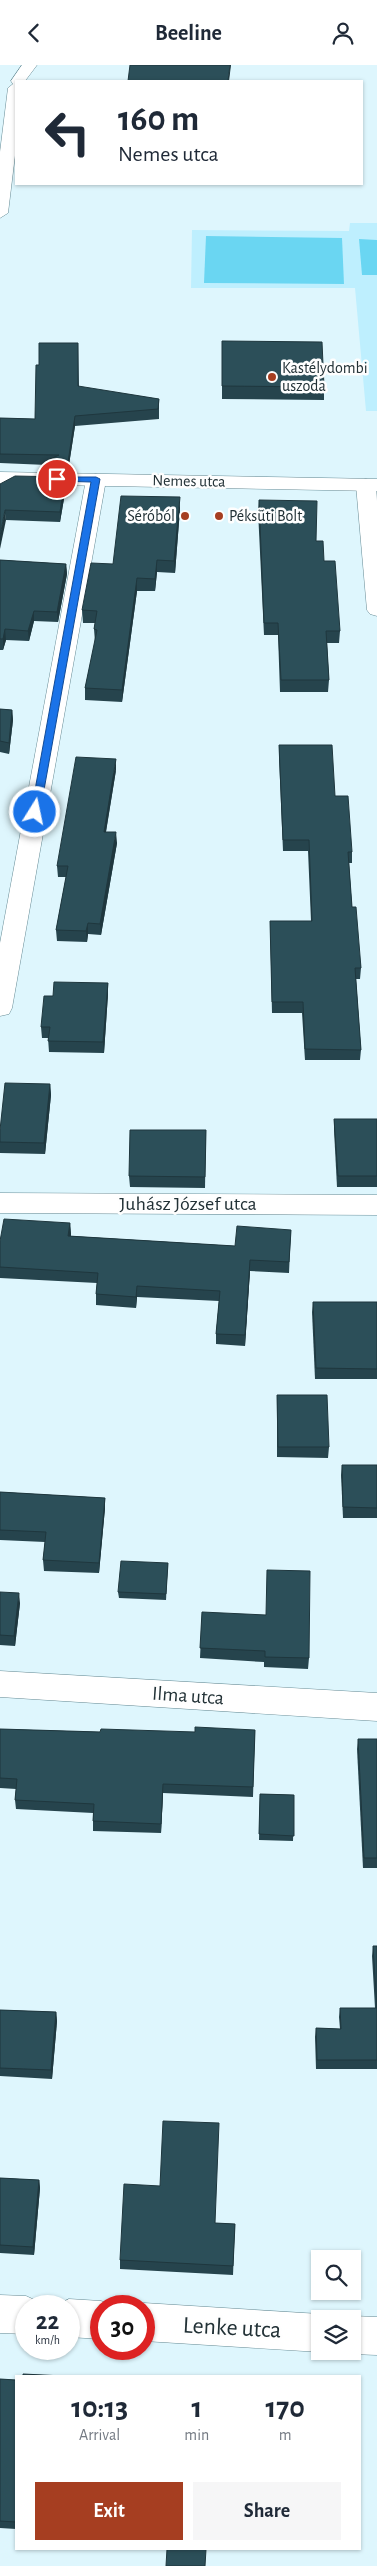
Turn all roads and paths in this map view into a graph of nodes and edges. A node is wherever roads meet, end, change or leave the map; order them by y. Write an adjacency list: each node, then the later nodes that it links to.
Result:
1 (15, 114): 2 (street)
2 (0, 213)
3 (0, 478): 4 (street, Nemes utca)
4 (96, 479): 5 (street, Nemes utca); 7 (street)
5 (371, 485): 6 (street)
6 (377, 610)
7 (0, 1008)
8 (0, 1203): 9 (street, Juhász József utca)
9 (377, 1205)
10 (0, 1684): 11 (street, Ilma utca)
11 (377, 1707)
12 (0, 2313): 13 (street)
13 (15, 2314)
14 (155, 2323): 15 (street, Lenke utca)
15 (311, 2332)
16 (361, 2335): 17 (street)
17 (377, 2336)

